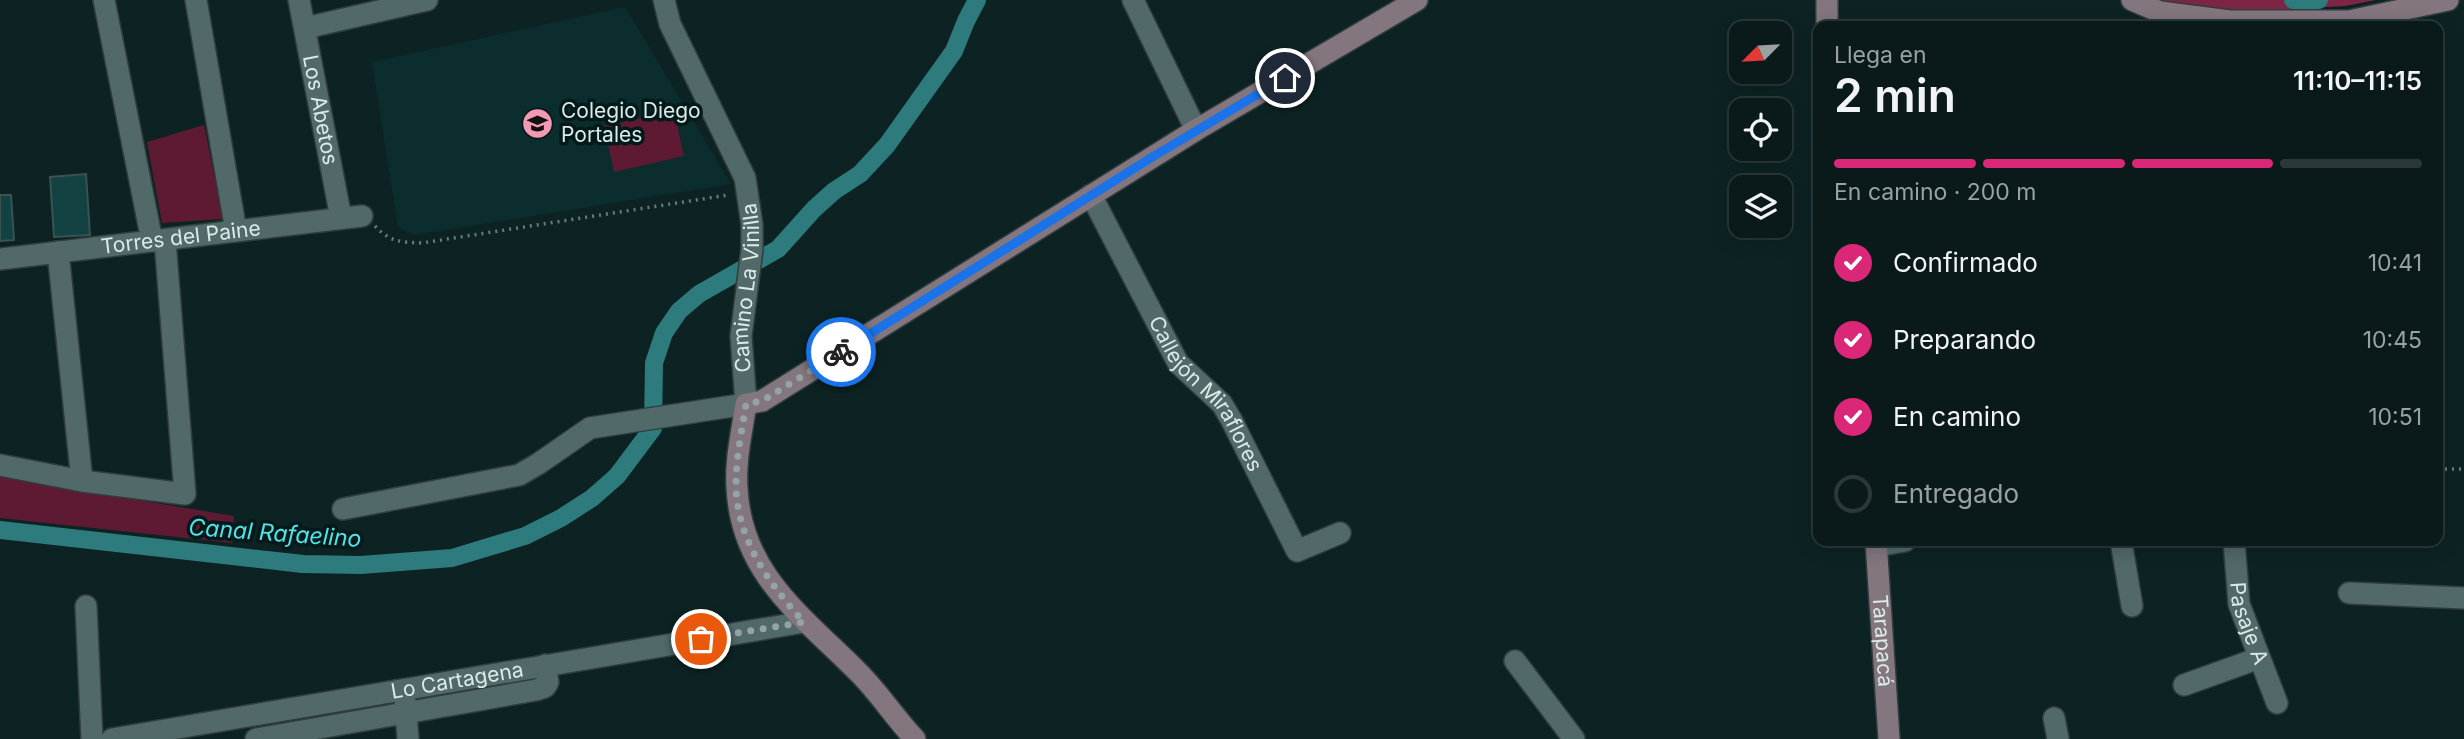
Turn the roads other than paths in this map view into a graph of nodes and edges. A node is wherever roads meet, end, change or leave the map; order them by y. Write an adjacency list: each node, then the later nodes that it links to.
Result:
1 (104, 0): 17 (street)
2 (195, 0): 16 (street)
3 (299, 0): 12 (street, Los Abetos)
4 (427, 0): 12 (street)
5 (664, 0): 20 (street, Camino La Vinilla)
6 (1133, 0): 13 (street)
7 (1417, 0): 13 (street)
8 (1827, 0): 11 (street)
9 (2132, 0): 10 (street)
10 (2448, 0)
11 (1827, 21)
12 (305, 28): 15 (street, Los Abetos)
13 (1196, 130): 14 (street)
14 (1091, 195): 20 (street); 24 (street, Callejón Miraflores)
15 (351, 217): 16 (street, Torres del Paine)
16 (236, 231): 17 (street, Torres del Paine)
17 (158, 240): 18 (street, Torres del Paine); 22 (street)
18 (58, 252): 19 (street, Torres del Paine); 22 (street)
19 (0, 259)
20 (746, 404): 23 (street); 32 (street, Camino La Vinilla)
21 (0, 465): 22 (street)
22 (82, 481)
23 (343, 509)
24 (1340, 533)
25 (1876, 546): 48 (street, Tarapacá)
26 (2122, 546): 31 (street)
27 (2234, 546): 33 (street, Pasaje A)
28 (2349, 593): 29 (street)
29 (2464, 598)
30 (86, 606): 42 (street)
31 (2132, 606)
32 (804, 622): 35 (street, Lo Cartagena); 46 (street, Camino La Vinilla)
33 (2259, 658): 36 (street); 38 (street, Pasaje A)
34 (1515, 661): 47 (street)
35 (545, 665): 37 (street, Lo Cartagena); 39 (street)
36 (2184, 685)
37 (404, 688): 39 (street); 41 (street, Lo Cartagena)
38 (2277, 703)
39 (406, 713): 44 (street); 45 (street)
40 (2054, 718): 49 (street)
41 (213, 731): 43 (street, Lo Cartagena)
42 (92, 739)
43 (112, 739)
44 (256, 739)
45 (408, 739)
46 (915, 739)
47 (1574, 739)
48 (1889, 739)
49 (2058, 739)

